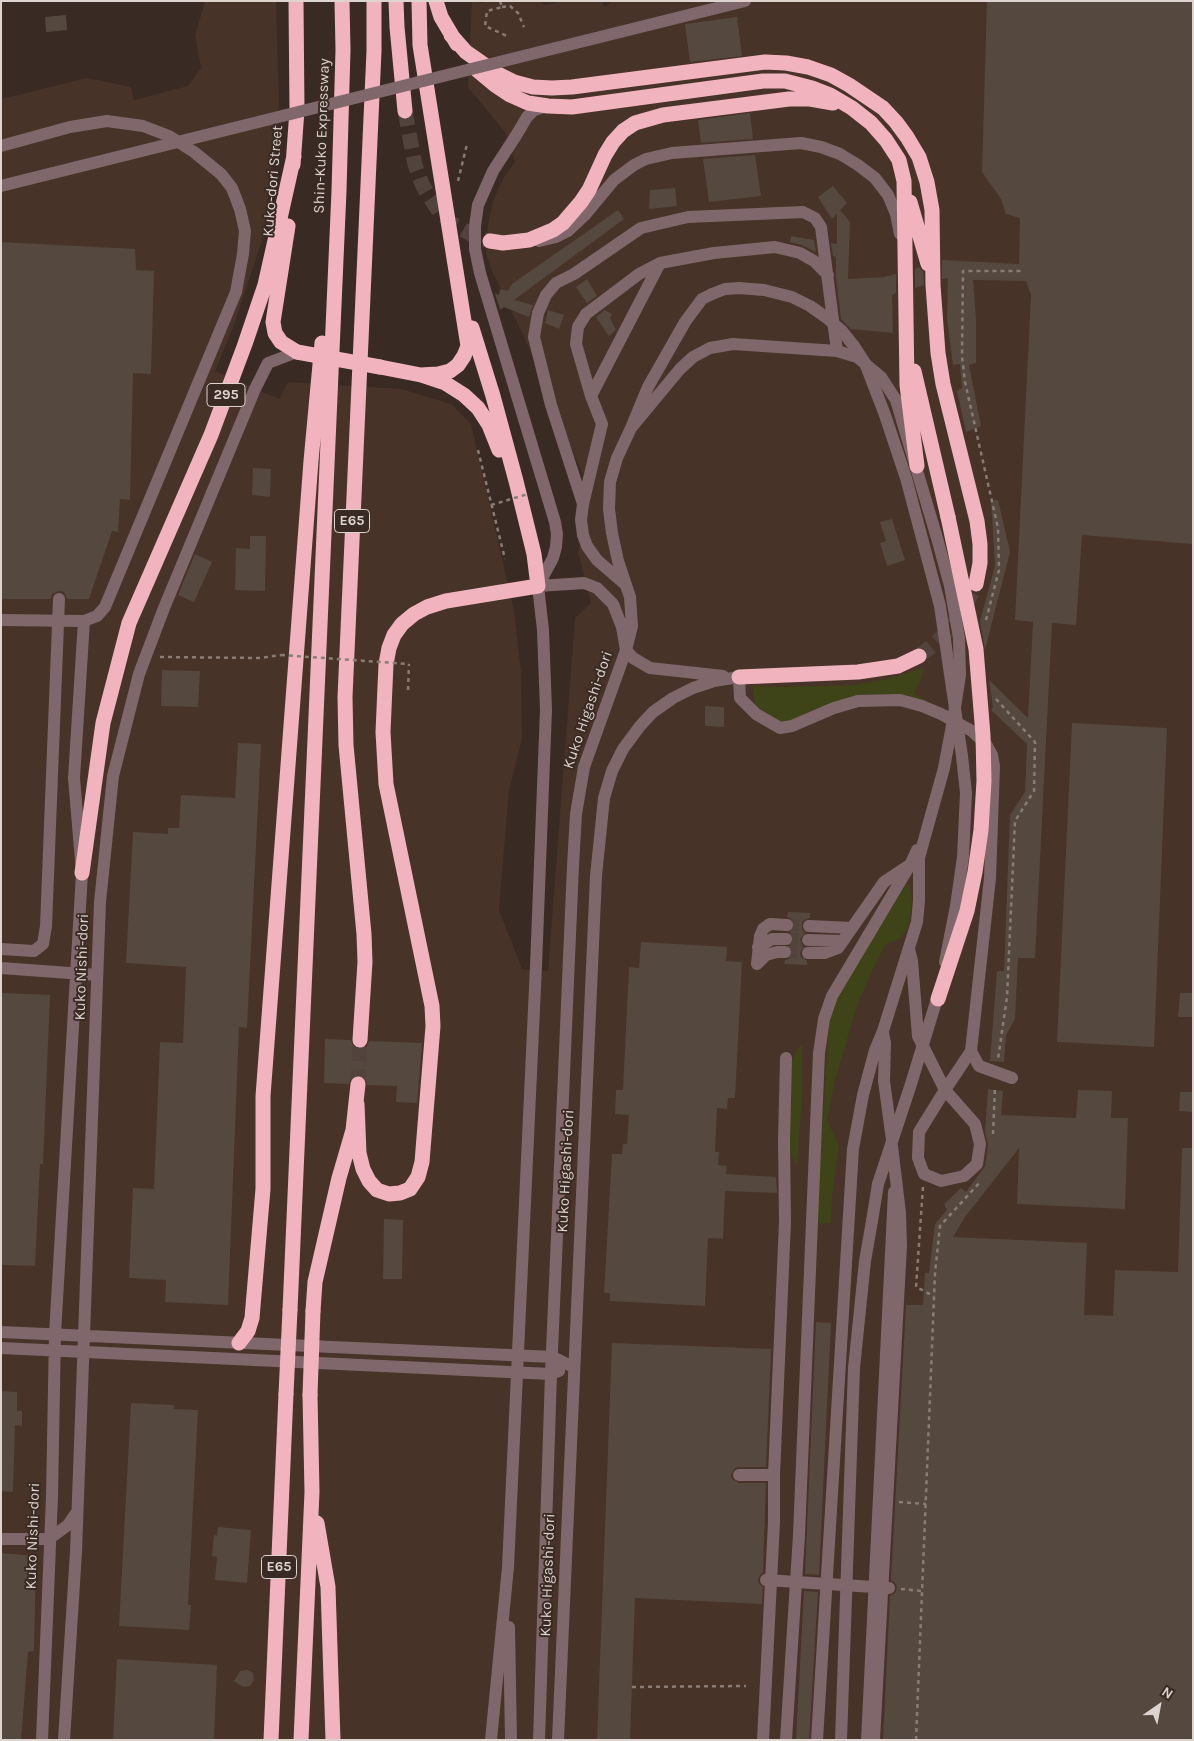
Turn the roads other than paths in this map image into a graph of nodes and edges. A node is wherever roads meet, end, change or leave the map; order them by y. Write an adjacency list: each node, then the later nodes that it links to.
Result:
1 (296, 1): 13 (highway, Kuko-dori Street / 295)
2 (342, 1): 20 (highway, Shin-Kuko Expressway / E65)
3 (374, 1): 58 (highway, E65)
4 (396, 1): 11 (highway)
5 (418, 1): 22 (highway, 295)
6 (436, 1): 8 (highway)
7 (745, 1): 15 (street, bridge)
8 (451, 35): 9 (highway); 23 (highway)
9 (548, 106): 10 (highway); 34 (street)
10 (852, 108): 14 (highway); 17 (highway)
11 (406, 111)
12 (1, 146): 37 (street)
13 (294, 156): 26 (highway, Kuko-dori Street / 295); 43 (highway, 295)
14 (904, 181): 19 (highway); 23 (highway)
15 (1, 186)
16 (490, 241): 17 (highway)
17 (516, 242): 19 (street)
18 (660, 263): 21 (street); 28 (street); 28 (street)
19 (905, 265): 24 (highway)
20 (335, 271): 69 (highway); 87 (highway, E65, bridge)
21 (828, 275): 25 (street); 31 (street)
22 (457, 278): 27 (highway, 295); 34 (highway, 295)
23 (934, 285): 32 (highway)
24 (905, 333): 30 (highway); 56 (highway, bridge)
25 (837, 351): 29 (street); 30 (street)
26 (297, 352): 27 (highway, 295, bridge); 55 (street, Kuko Nishi-dori)
27 (421, 375): 34 (highway, 295)
28 (591, 396): 31 (street)
29 (632, 428): 33 (street, Kuko Higashi-dori); 56 (street, bridge)
30 (917, 466): 41 (street)
31 (583, 504): 33 (street)
32 (976, 584)
33 (626, 585): 38 (street, Kuko Higashi-dori)
34 (538, 586): 38 (street); 64 (highway); 82 (street, bridge)
35 (59, 599): 51 (street, bridge)
36 (1, 620): 37 (street)
37 (84, 621): 43 (street, Kuko Nishi-dori)
38 (626, 650): 40 (street); 73 (street, Kuko Higashi-dori)
39 (919, 656): 40 (highway)
40 (739, 677): 59 (street); 74 (street, Kuko Higashi-dori)
41 (926, 830): 42 (street); 50 (street)
42 (910, 865): 46 (street); 95 (street)
43 (82, 873): 54 (street, Kuko Nishi-dori)
44 (787, 925): 48 (street)
45 (809, 926): 46 (street)
46 (852, 928): 49 (street)
47 (786, 939): 48 (street)
48 (758, 946): 52 (street)
49 (808, 946)
50 (909, 947): 57 (street); 63 (street)
51 (1, 950)
52 (785, 952)
53 (1, 968): 54 (street)
54 (76, 974): 55 (street); 67 (street, Kuko Nishi-dori)
55 (97, 975): 68 (street, Kuko Nishi-dori)
56 (938, 998): 65 (street, bridge)
57 (882, 1031): 96 (street); 98 (street)
58 (360, 1040)
59 (971, 1051): 61 (street); 63 (street)
60 (786, 1058): 77 (street)
61 (1012, 1078)
62 (358, 1084): 64 (highway, E65)
63 (945, 1090): 63 (street)
64 (357, 1104): 78 (highway, E65, bridge)
65 (892, 1141): 97 (street, bridge); 99 (street, bridge)
66 (1, 1332): 67 (street)
67 (55, 1334): 68 (street); 71 (street, Kuko Nishi-dori)
68 (84, 1336): 69 (street); 72 (street, Kuko Nishi-dori)
69 (239, 1343): 73 (street)
70 (1, 1348): 71 (street)
71 (55, 1351): 72 (street); 81 (street, Kuko Nishi-dori)
72 (83, 1352): 75 (street); 79 (street, Kuko Nishi-dori)
73 (552, 1357): 74 (street); 75 (street, Kuko Higashi-dori)
74 (573, 1366): 75 (street); 93 (street, Kuko Higashi-dori)
75 (551, 1374): 92 (street, Kuko Higashi-dori)
76 (739, 1475): 77 (street)
77 (774, 1475): 94 (street)
78 (312, 1492): 88 (highway, E65); 89 (highway)
79 (77, 1512): 81 (street); 86 (street, Kuko Nishi-dori)
80 (1, 1539): 81 (street)
81 (49, 1539): 85 (street, Kuko Nishi-dori)
82 (508, 1567): 90 (street); 91 (street)
83 (766, 1580): 84 (street, bridge)
84 (889, 1588)
85 (42, 1740)
86 (64, 1740)
87 (271, 1740)
88 (301, 1740)
89 (333, 1740)
90 (491, 1740)
91 (512, 1740)
92 (539, 1740)
93 (558, 1740)
94 (762, 1740)
95 (786, 1740)
96 (817, 1740)
97 (841, 1740)
98 (867, 1740)
99 (874, 1740)

